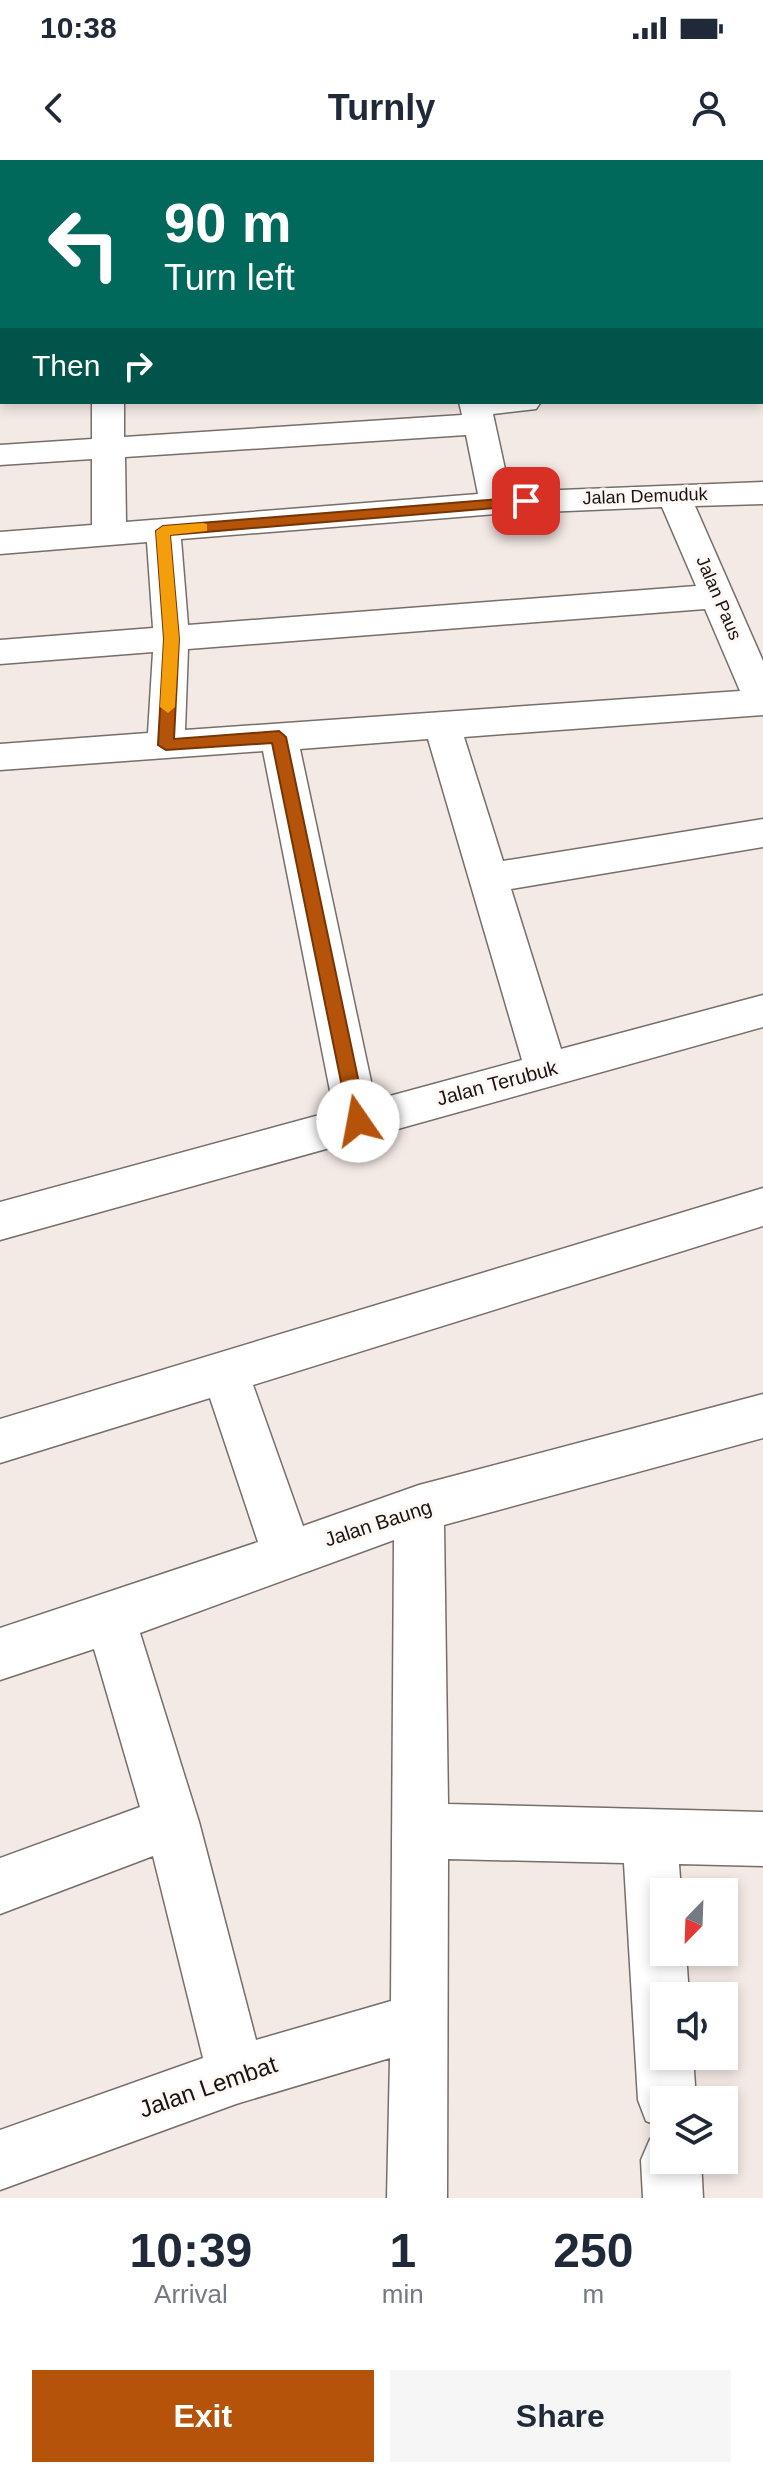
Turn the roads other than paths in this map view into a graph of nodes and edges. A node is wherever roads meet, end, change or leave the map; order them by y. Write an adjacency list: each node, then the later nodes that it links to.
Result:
1 (108, 404): 4 (street)
2 (514, 404): 3 (street)
3 (477, 411): 4 (street); 8 (street)
4 (109, 447): 5 (street); 10 (street)
5 (0, 455)
6 (763, 493): 7 (street, Jalan Demuduk)
7 (673, 494): 8 (street, Jalan Demuduk); 12 (street, Jalan Paus)
8 (496, 503): 9 (street, Jalan Demuduk)
9 (163, 531): 10 (street, Jalan Demuduk); 13 (street)
10 (109, 534): 11 (street, Jalan Demuduk)
11 (0, 543)
12 (718, 596): 13 (street); 15 (street, Jalan Paus)
13 (171, 639): 14 (street); 18 (street)
14 (0, 652)
15 (763, 702): 16 (street)
16 (442, 725): 17 (street); 21 (street)
17 (279, 737): 18 (street); 24 (street)
18 (166, 745): 19 (street)
19 (0, 757)
20 (763, 833): 21 (street)
21 (488, 878): 23 (street)
22 (763, 1011): 23 (street, Jalan Terubuk)
23 (546, 1069): 24 (street, Jalan Terubuk)
24 (358, 1121): 26 (street, Jalan Terubuk)
25 (763, 1207): 27 (street)
26 (0, 1221)
27 (225, 1371): 29 (street); 31 (street)
28 (763, 1416): 30 (street, Jalan Baung)
29 (0, 1441)
30 (419, 1508): 31 (street, Jalan Baung); 35 (street)
31 (287, 1553): 32 (street, Jalan Baung)
32 (110, 1619): 33 (street, Jalan Baung); 34 (street)
33 (0, 1654)
34 (172, 1822): 38 (street); 40 (street)
35 (421, 1831): 36 (street); 39 (street)
36 (650, 1837): 37 (street); 41 (street)
37 (763, 1839)
38 (0, 1886)
39 (419, 2021): 40 (street, Jalan Lembat); 44 (street)
40 (236, 2075): 42 (street, Jalan Lembat)
41 (666, 2086)
42 (0, 2160)
43 (672, 2174): 45 (street)
44 (417, 2198)
45 (673, 2198)

